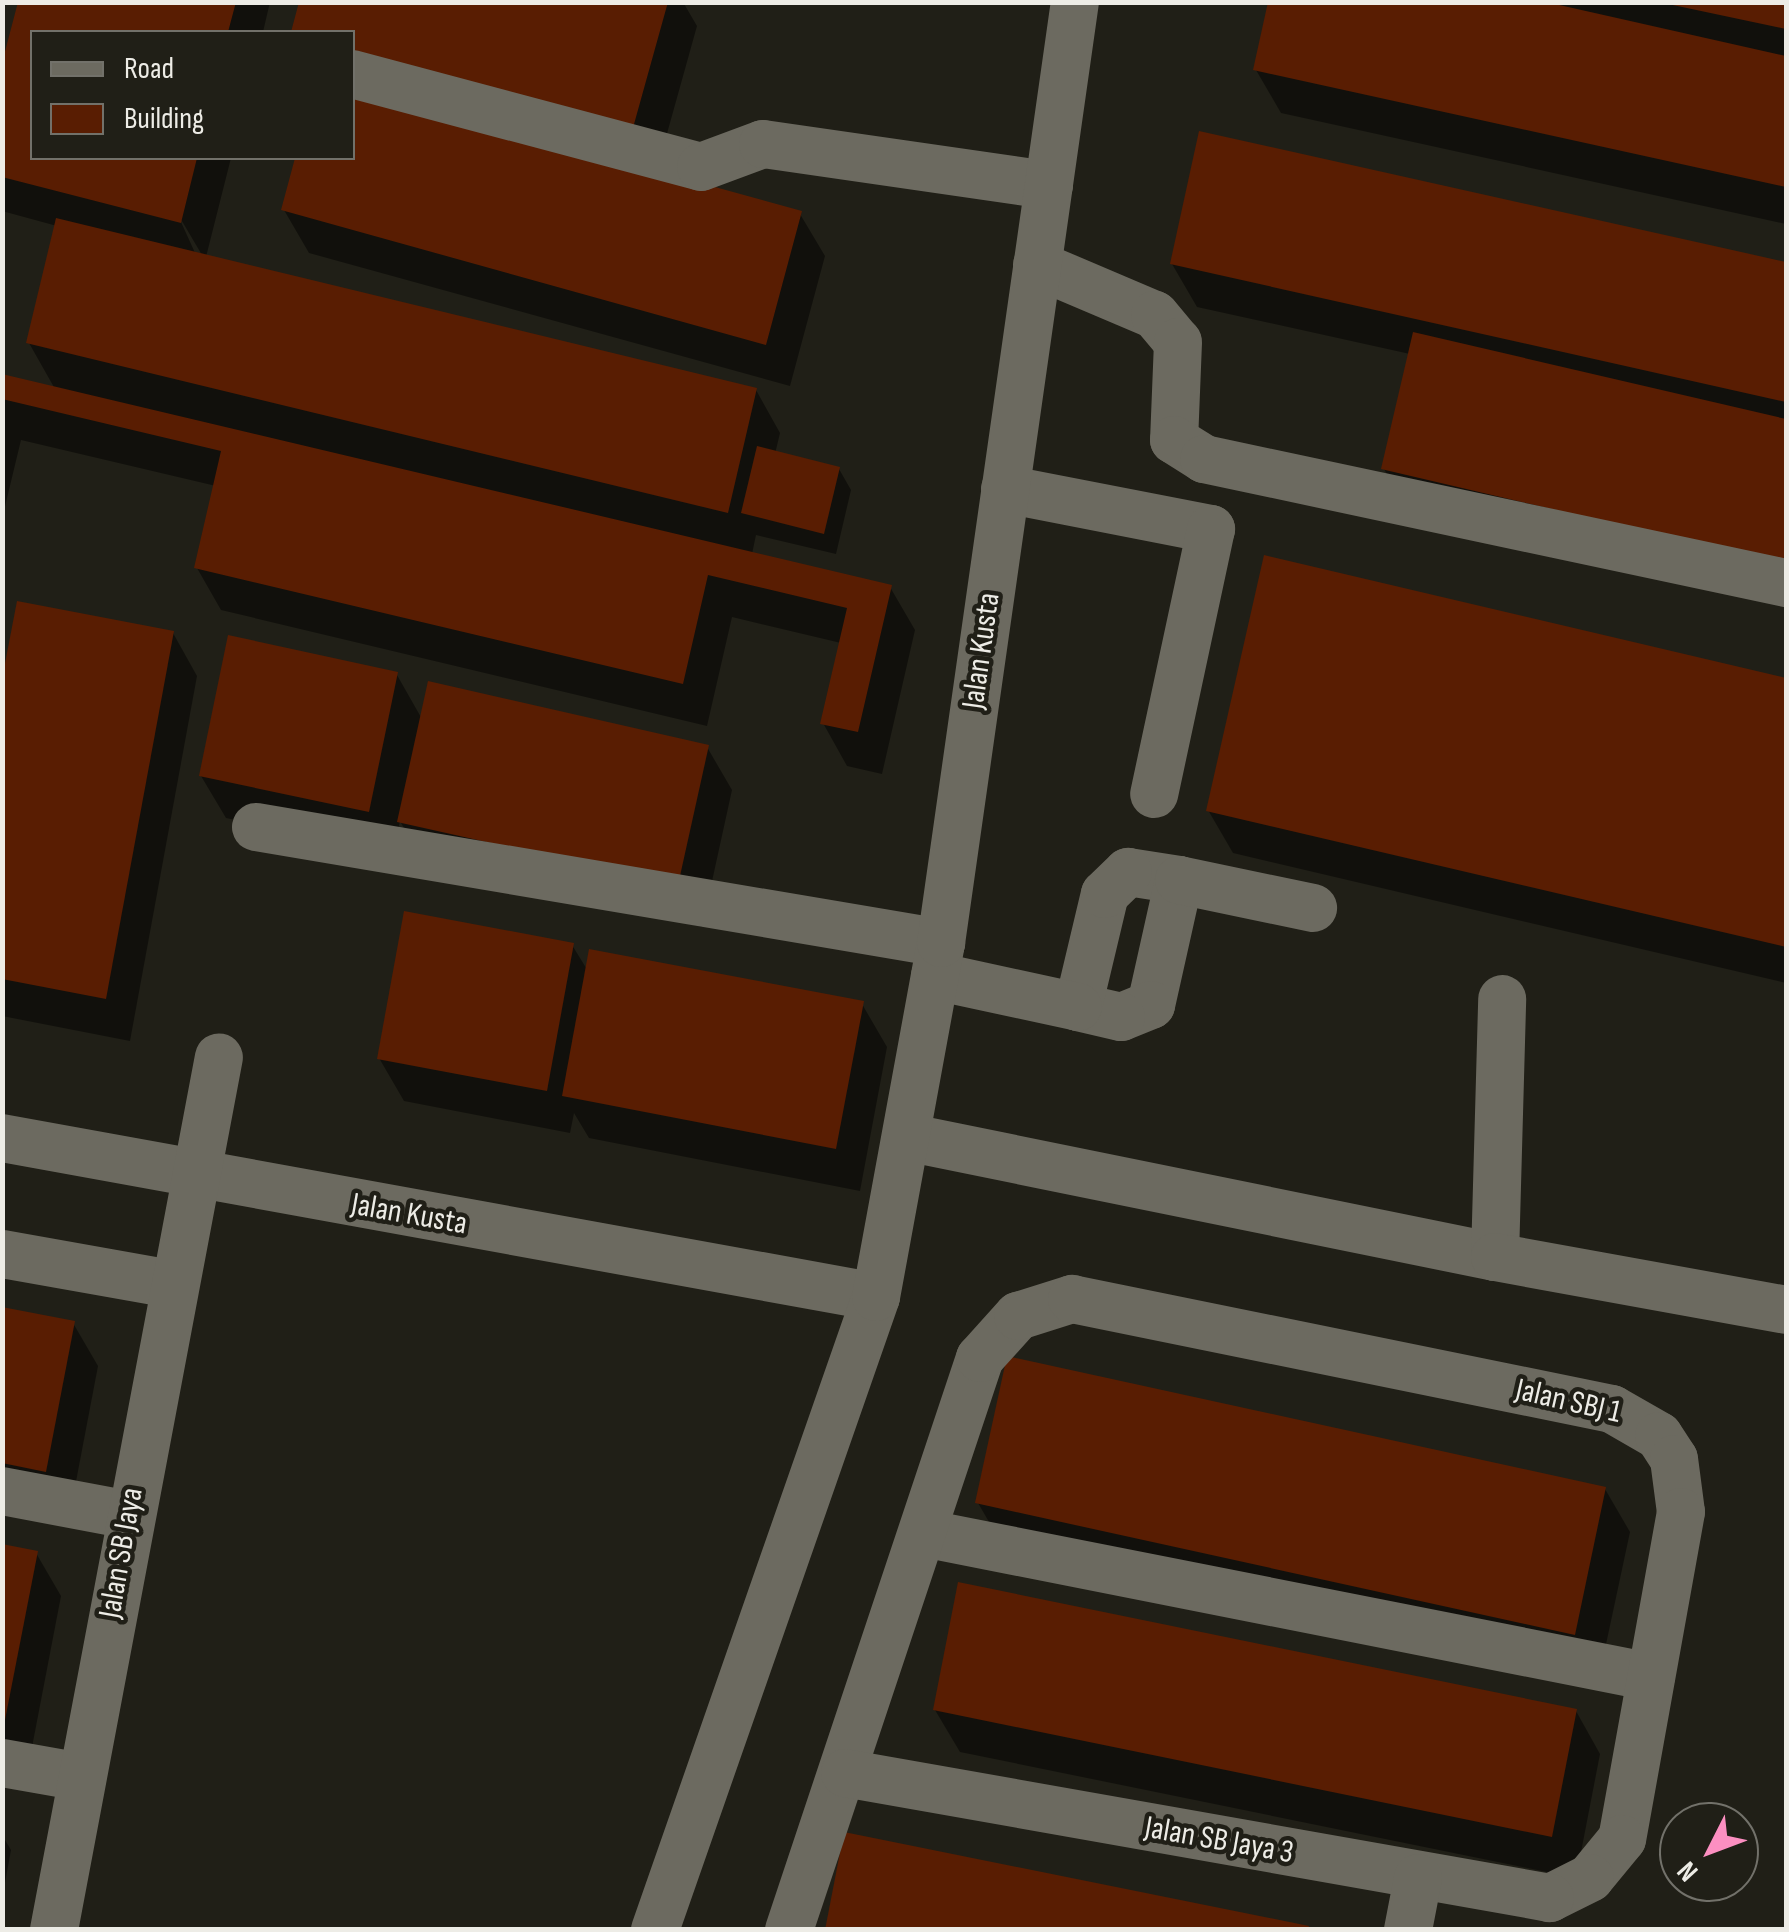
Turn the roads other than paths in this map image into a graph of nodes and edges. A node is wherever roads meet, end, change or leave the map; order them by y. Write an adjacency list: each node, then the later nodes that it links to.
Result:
1 (1075, 2): 3 (street, Jalan Kusta)
2 (355, 75): 3 (street)
3 (1049, 185): 4 (street, Jalan Kusta)
4 (1037, 266): 5 (street, Jalan Kusta); 6 (street)
5 (1005, 489): 7 (street); 11 (street, Jalan Kusta)
6 (1786, 583)
7 (1154, 794)
8 (256, 827): 11 (street)
9 (1179, 880): 10 (street); 13 (street); 13 (street)
10 (1313, 908)
11 (938, 960): 13 (street); 16 (street, Jalan Kusta)
12 (1502, 999): 19 (street)
13 (1078, 1007)
14 (219, 1057): 17 (street, Jalan SB Jaya)
15 (2, 1138): 17 (street, Jalan Kusta)
16 (906, 1138): 19 (street); 21 (street, Jalan Kusta)
17 (190, 1176): 20 (street, Jalan SB Jaya); 21 (street, Jalan Kusta)
18 (2, 1254): 20 (street)
19 (1495, 1257): 22 (street)
20 (170, 1284): 24 (street, Jalan SB Jaya)
21 (876, 1297): 33 (street, Jalan Kusta)
22 (1786, 1310)
23 (2, 1491): 24 (street)
24 (129, 1516): 29 (street, Jalan SB Jaya)
25 (923, 1534): 26 (street); 26 (street, Jalan SBJ 1); 28 (street)
26 (1651, 1677): 31 (street, Jalan SBJ 1)
27 (2, 1764): 29 (street)
28 (845, 1773): 30 (street, Jalan SB Jaya 3); 34 (street)
29 (81, 1777): 32 (street, Jalan SB Jaya)
30 (1418, 1878): 31 (street, Jalan SB Jaya 3); 35 (street)
31 (1590, 1878)
32 (54, 1930)
33 (655, 1930)
34 (790, 1930)
35 (1408, 1930)

